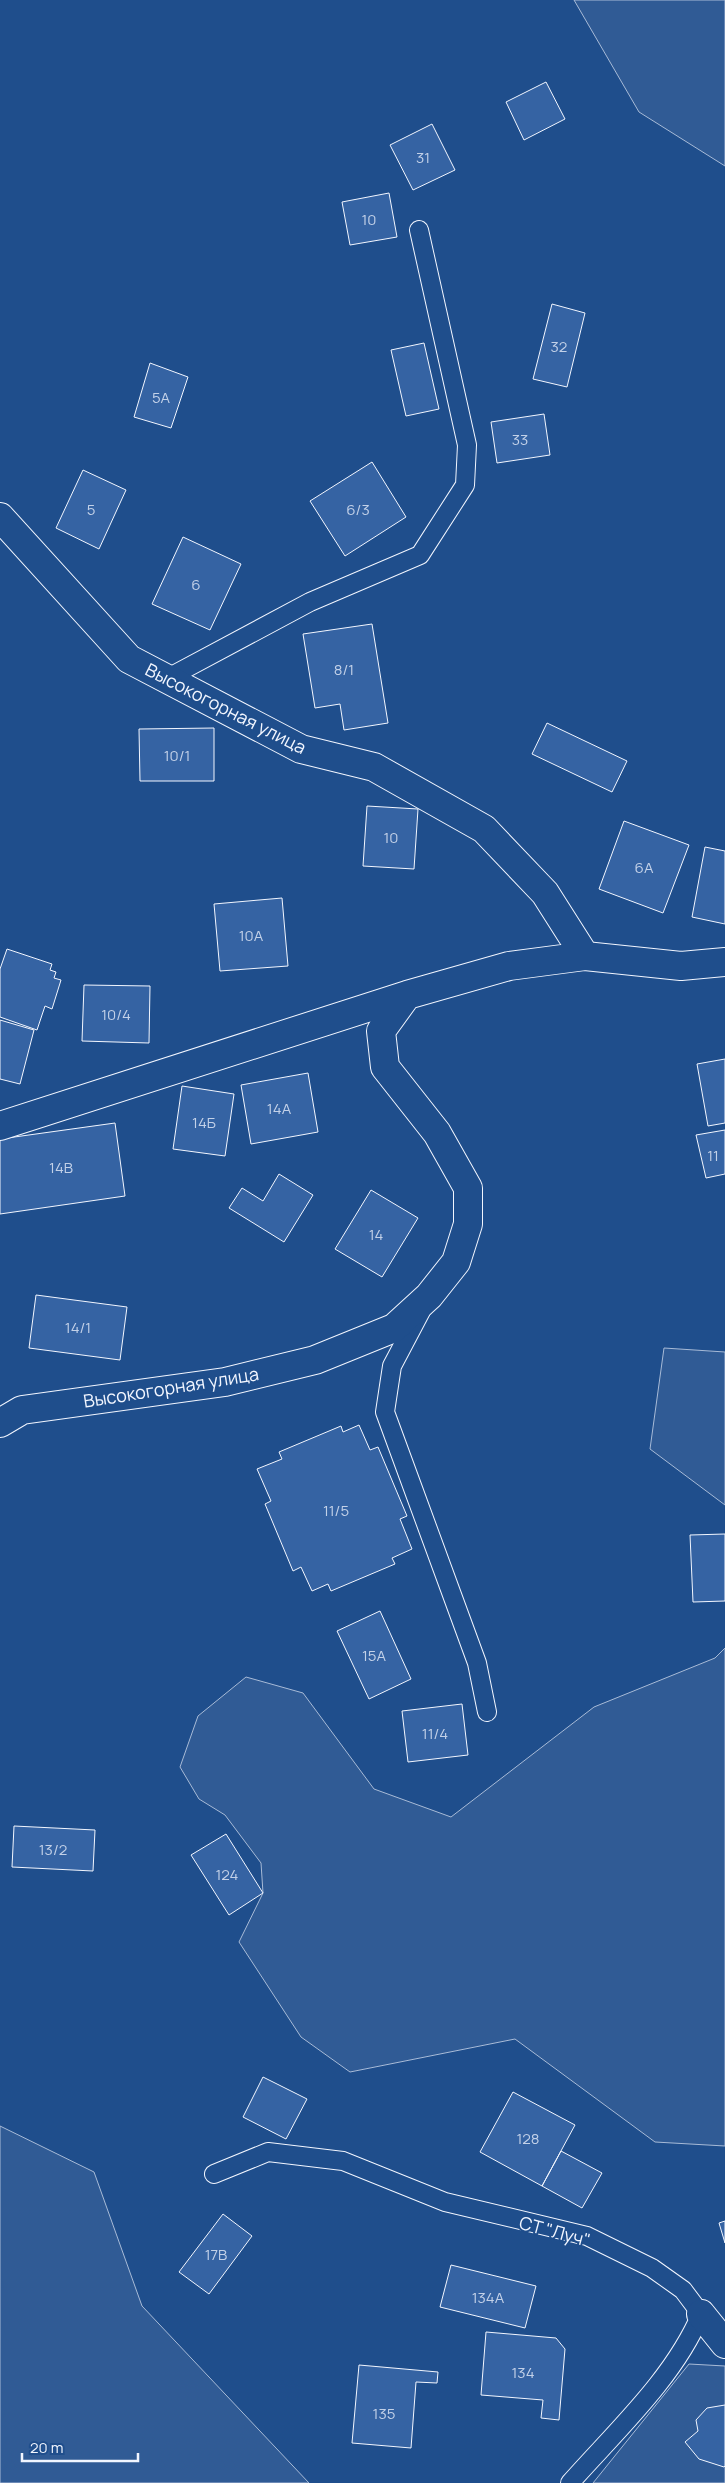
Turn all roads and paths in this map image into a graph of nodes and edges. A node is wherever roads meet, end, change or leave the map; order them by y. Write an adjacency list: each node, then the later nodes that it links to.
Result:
1 (419, 230): 3 (lane)
2 (0, 517): 3 (street, Высокогорная улица)
3 (166, 679): 4 (street, Высокогорная улица)
4 (585, 956): 5 (street); 6 (street)
5 (725, 962)
6 (407, 995): 7 (street); 8 (street, Высокогорная улица)
7 (0, 1126)
8 (430, 1296): 9 (street, Высокогорная улица); 10 (lane)
9 (0, 1423)
10 (487, 1712)
11 (214, 2174): 12 (lane, СТ "Луч")
12 (701, 2314): 13 (street); 14 (lane)
13 (725, 2344)
14 (570, 2483)

